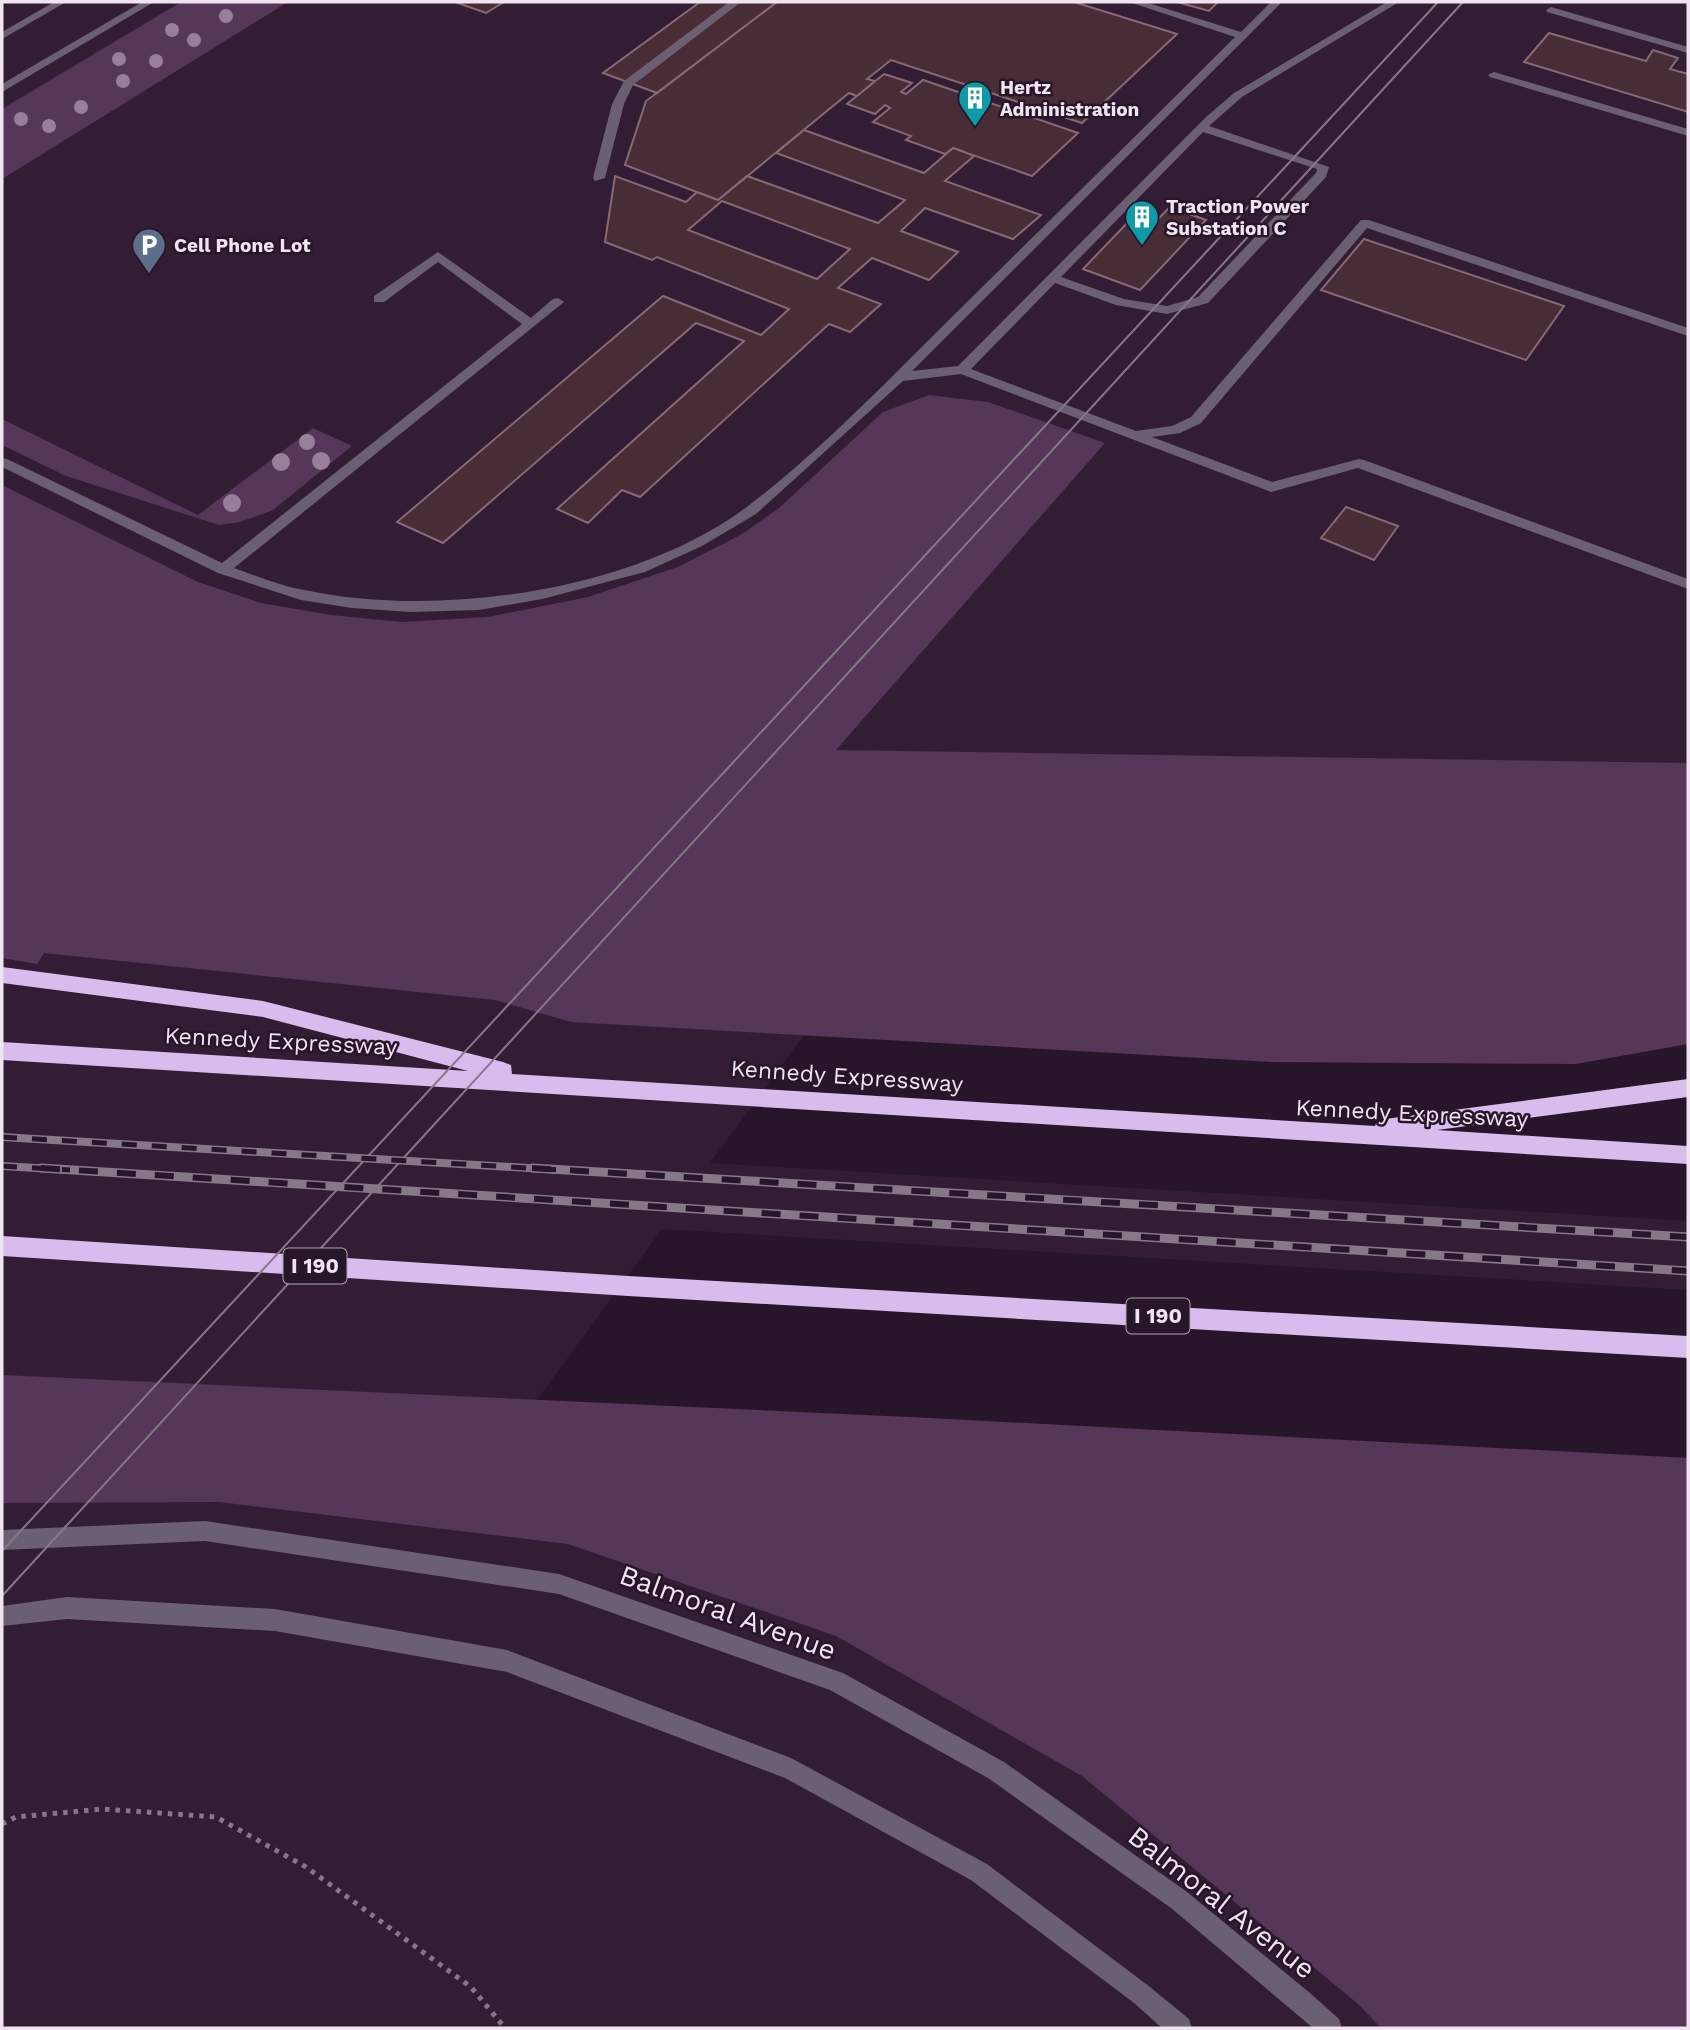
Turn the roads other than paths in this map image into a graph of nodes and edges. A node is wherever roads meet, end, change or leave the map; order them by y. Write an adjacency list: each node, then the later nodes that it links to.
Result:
1 (61, 2): 8 (street)
2 (149, 2): 12 (street)
3 (736, 2): 15 (street)
4 (1134, 2): 9 (street)
5 (1277, 2): 9 (street)
6 (1394, 2): 13 (street)
7 (1551, 10): 10 (street)
8 (2, 36)
9 (1242, 36): 22 (street)
10 (1688, 50)
11 (1494, 75): 14 (street)
12 (2, 89)
13 (1202, 128): 16 (street); 16 (street)
14 (1688, 133)
15 (599, 178)
16 (1052, 278): 21 (street)
17 (379, 299): 19 (street)
18 (558, 302): 19 (street)
19 (531, 324): 25 (street)
20 (1688, 332): 23 (street)
21 (962, 370): 22 (street); 23 (street)
22 (899, 377): 25 (street)
23 (1137, 435): 26 (street)
24 (2, 462): 25 (street)
25 (223, 569)
26 (1688, 584)
27 (2, 975): 29 (highway)
28 (2, 1051): 29 (highway, Kennedy Expressway)
29 (549, 1083): 31 (highway, Kennedy Expressway)
30 (1688, 1088): 31 (highway)
31 (1335, 1135): 32 (highway, Kennedy Expressway)
32 (1688, 1155)
33 (2, 1246): 34 (highway, I 190)
34 (71, 1250): 35 (highway); 36 (highway, I 190)
35 (2, 1253)
36 (1688, 1347)
37 (2, 1540): 40 (street, Balmoral Avenue)
38 (2, 1616): 39 (street)
39 (1180, 2028)
40 (1331, 2028)

